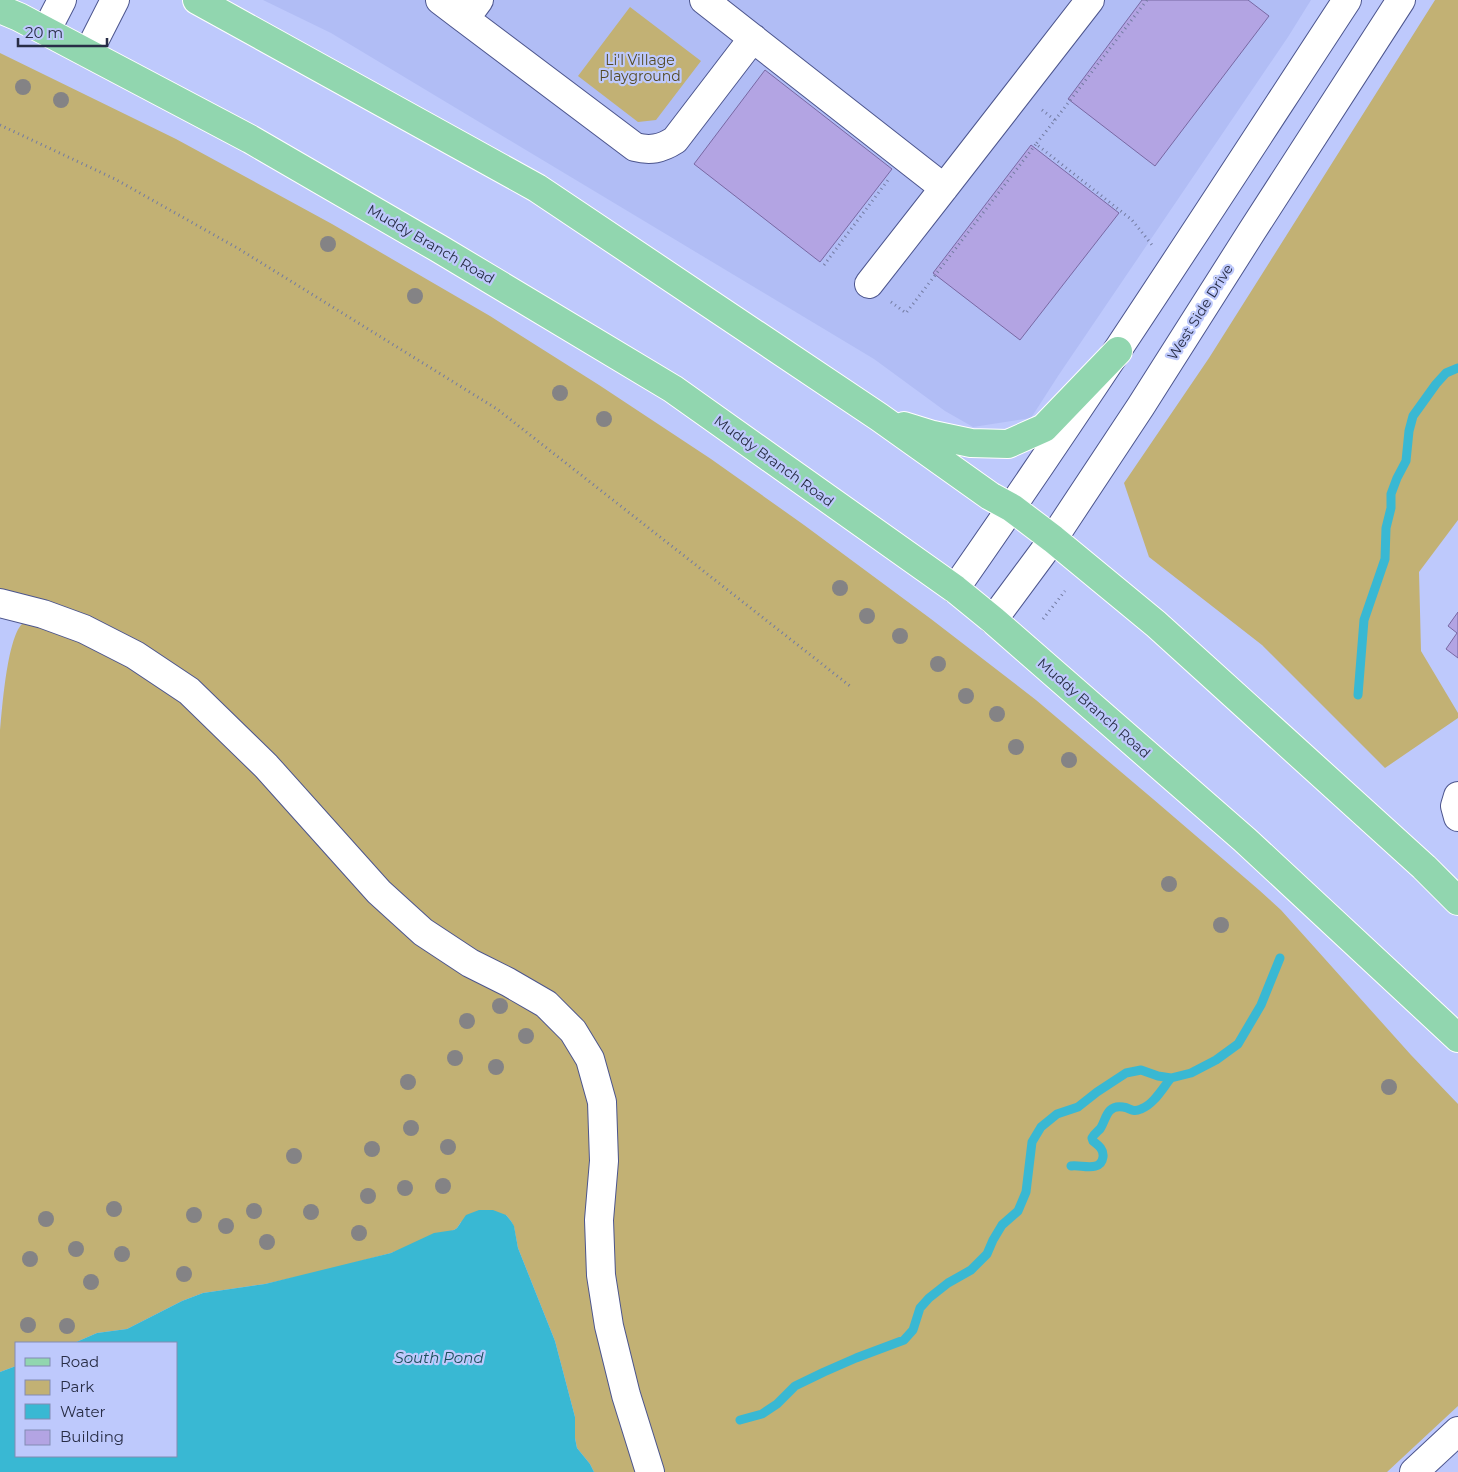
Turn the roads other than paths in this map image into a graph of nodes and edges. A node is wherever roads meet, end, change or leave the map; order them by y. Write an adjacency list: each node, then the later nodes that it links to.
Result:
1 (62, 0): 11 (street)
2 (115, 0): 13 (street)
3 (197, 0): 17 (main road)
4 (440, 0): 10 (street)
5 (704, 0): 12 (street)
6 (1090, 0): 14 (street)
7 (1347, 0): 16 (street)
8 (1392, 4): 19 (street, West Side Drive)
9 (0, 9): 11 (main road, Muddy Branch Road)
10 (472, 9): 12 (street)
11 (46, 31): 13 (main road, Muddy Branch Road)
12 (753, 38): 14 (street)
13 (88, 54): 20 (main road, Muddy Branch Road)
14 (944, 188): 15 (street)
15 (869, 284)
16 (1118, 351): 17 (main road); 18 (street)
17 (879, 418): 18 (main road)
18 (1012, 508): 19 (main road); 20 (street)
19 (1053, 539): 22 (street, West Side Drive); 25 (main road)
20 (955, 589): 22 (main road, Muddy Branch Road)
21 (0, 603): 28 (street)
22 (993, 620): 26 (main road, Muddy Branch Road)
23 (1458, 796): 24 (street)
24 (1458, 817)
25 (1458, 901)
26 (1458, 1038)
27 (1458, 1431): 29 (street)
28 (650, 1472)
29 (1414, 1472)

